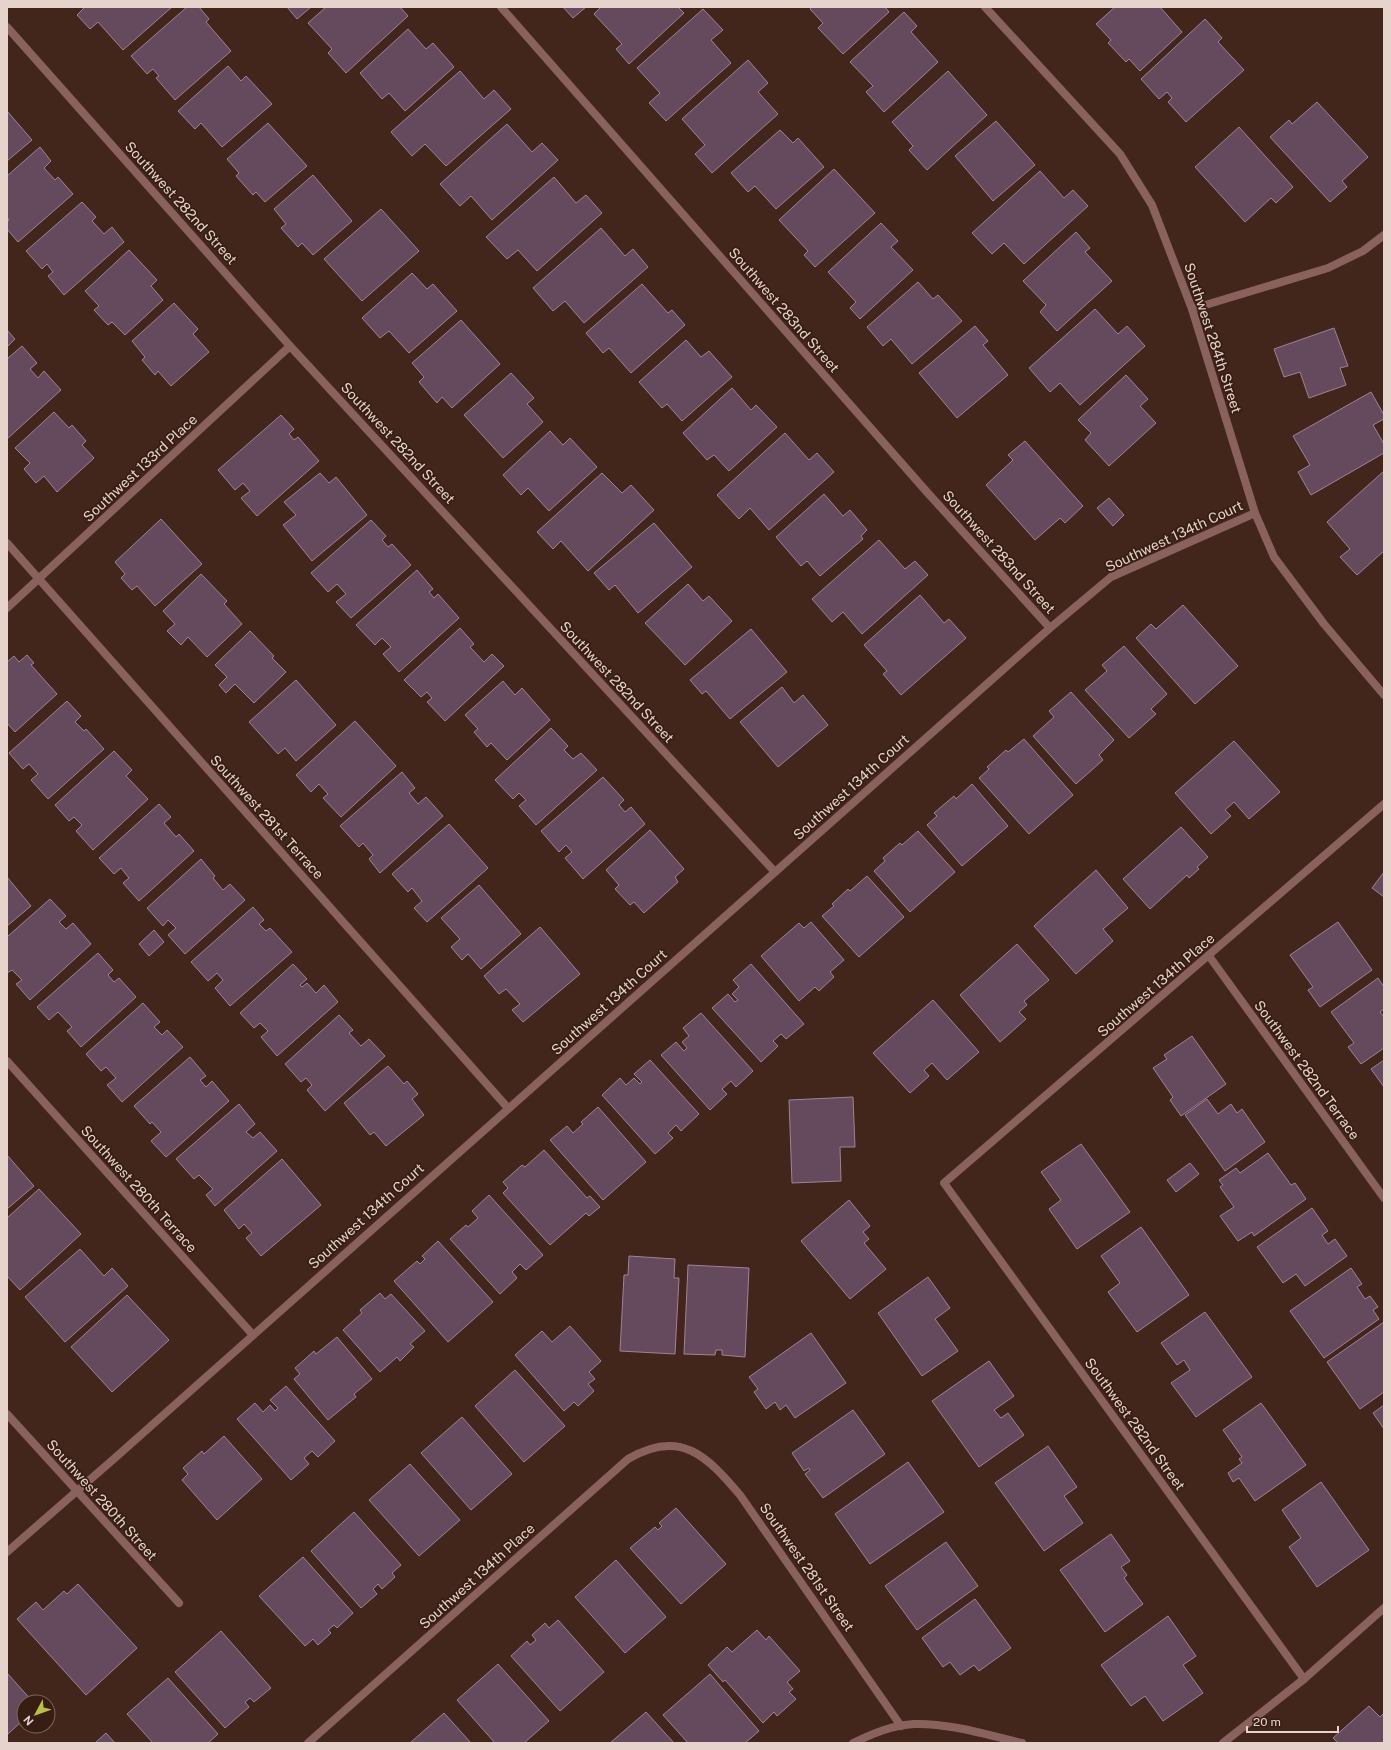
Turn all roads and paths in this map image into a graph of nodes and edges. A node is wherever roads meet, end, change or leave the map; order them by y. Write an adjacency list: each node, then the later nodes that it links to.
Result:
1 (501, 7): 11 (street, Southwest 283nd Street)
2 (986, 7): 5 (street, Southwest 284th Street)
3 (7, 27): 6 (street, Southwest 282nd Street)
4 (1384, 235): 5 (street)
5 (1192, 309): 7 (street, Southwest 284th Street)
6 (290, 346): 9 (street, Southwest 133rd Place); 14 (street, Southwest 282nd Street)
7 (1255, 513): 11 (street, Southwest 134th Court); 12 (street, Southwest 284th Street)
8 (7, 543): 9 (street, Southwest 281st Terrace)
9 (39, 579): 10 (street, Southwest 133rd Place); 17 (street, Southwest 281st Terrace)
10 (7, 608)
11 (1050, 628): 14 (street, Southwest 134th Court)
12 (1384, 695)
13 (1384, 804): 15 (street, Southwest 134th Place)
14 (775, 872): 17 (street, Southwest 134th Court)
15 (1209, 956): 18 (street, Southwest 134th Place); 19 (street, Southwest 282nd Terrace)
16 (7, 1061): 20 (street, Southwest 280th Terrace)
17 (508, 1108): 20 (street, Southwest 134th Court)
18 (944, 1184): 27 (street, Southwest 282nd Street)
19 (1384, 1198)
20 (252, 1334): 23 (street, Southwest 134th Court)
21 (7, 1414): 23 (street, Southwest 280th Street)
22 (672, 1446): 28 (street, Southwest 281st Street); 29 (street, Southwest 134th Place)
23 (77, 1492): 24 (street, Southwest 134th Court); 25 (street, Southwest 280th Street)
24 (7, 1552)
25 (179, 1603)
26 (1384, 1608): 27 (street)
27 (1304, 1679): 32 (street)
28 (901, 1726): 30 (street); 31 (street)
29 (308, 1743)
30 (853, 1743)
31 (1022, 1743)
32 (1223, 1743)

